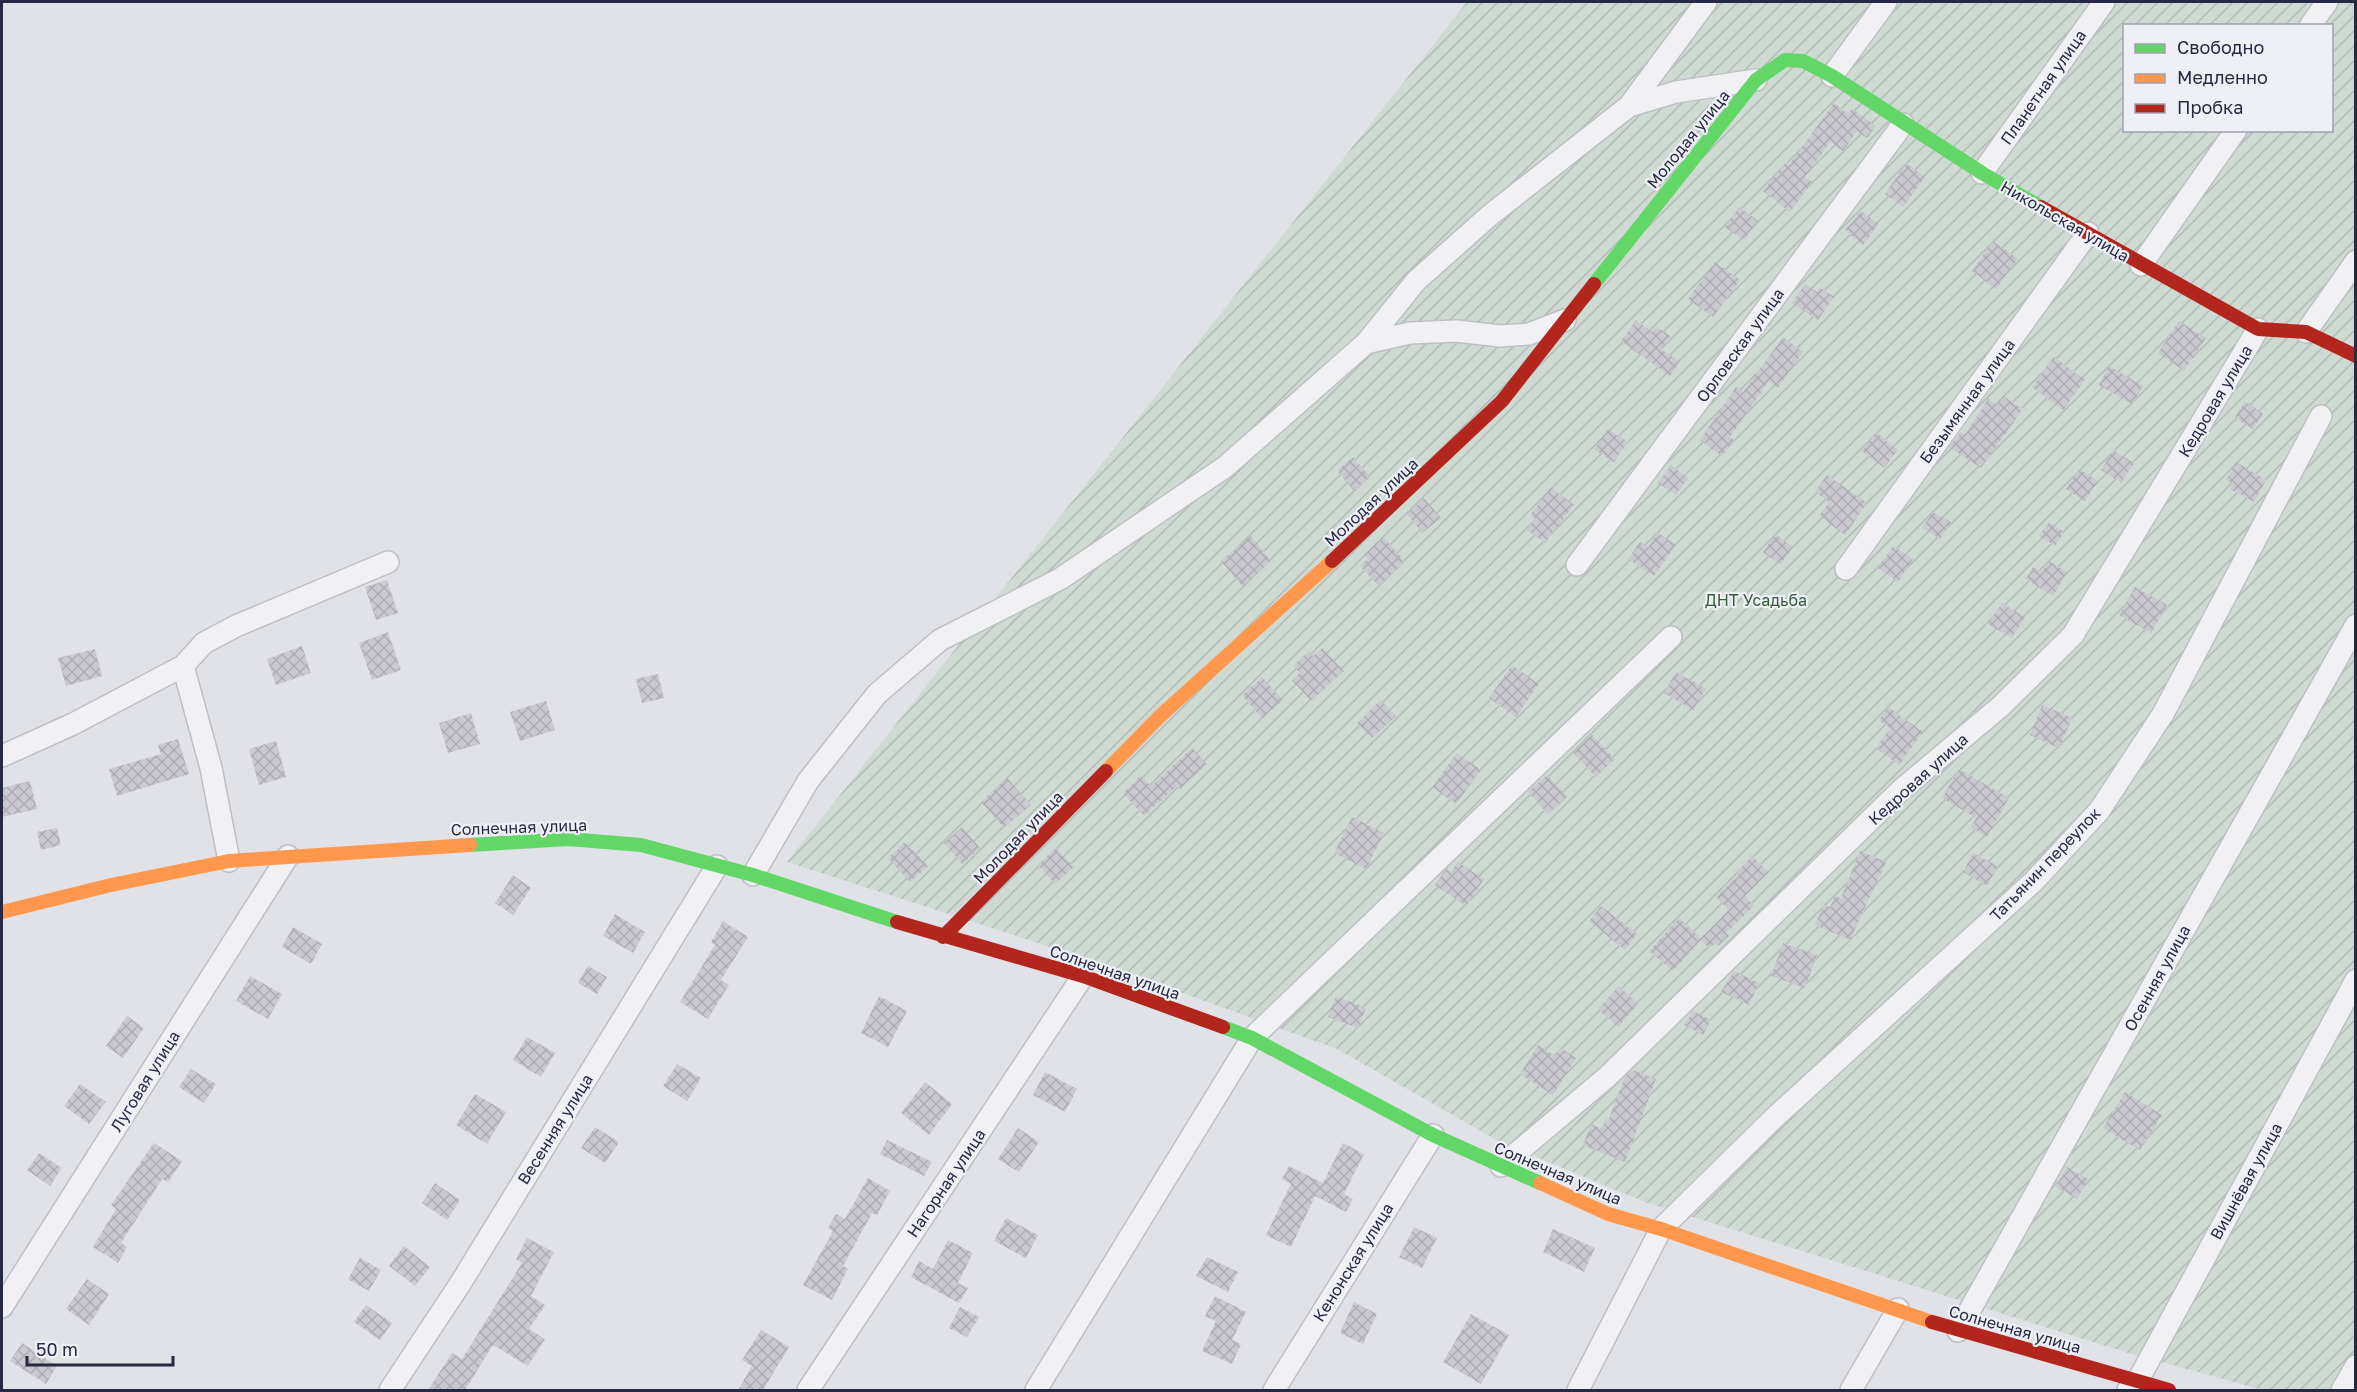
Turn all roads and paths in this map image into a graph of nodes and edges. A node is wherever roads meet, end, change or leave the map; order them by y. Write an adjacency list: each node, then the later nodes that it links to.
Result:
1 (1706, 2): 9 (street)
2 (1886, 2): 7 (street)
3 (2104, 2): 12 (street, Планетная улица)
4 (2327, 2): 5 (street)
5 (2311, 24)
6 (1785, 60): 7 (street, Никольская улица); 8 (street, Молодая улица)
7 (1832, 76): 10 (street, Никольская улица)
8 (1756, 80): 9 (street); 16 (street, Молодая улица)
9 (1629, 106): 19 (street)
10 (1903, 124): 12 (street, Никольская улица); 23 (street, Орловская улица)
11 (2235, 132): 15 (street)
12 (1982, 173): 13 (street, Никольская улица)
13 (2088, 233): 15 (street, Никольская улица); 24 (street, Безымянная улица)
14 (2355, 261): 18 (street)
15 (2141, 265): 17 (street, Никольская улица)
16 (1565, 320): 19 (street); 34 (street, Молодая улица)
17 (2258, 329): 18 (street, Никольская улица); 39 (street, Кедровая улица)
18 (2307, 332): 20 (street, Никольская улица)
19 (1366, 343): 32 (street)
20 (2355, 356)
21 (2322, 416): 40 (street, Татьянин переулок)
22 (388, 562): 27 (street)
23 (1577, 565)
24 (1846, 569)
25 (2355, 625): 43 (street, Осенняя улица)
26 (1671, 637): 37 (street)
27 (183, 666): 28 (street); 30 (street)
28 (2, 756)
29 (288, 856): 30 (street, Солнечная улица); 31 (street, Солнечная улица); 41 (street, Луговая улица)
30 (229, 861): 33 (street, Солнечная улица)
31 (717, 866): 32 (street, Солнечная улица); 46 (street, Весенняя улица)
32 (753, 875): 34 (street, Солнечная улица)
33 (2, 912)
34 (943, 937): 35 (street, Солнечная улица)
35 (1083, 976): 37 (street, Солнечная улица); 47 (street, Нагорная улица)
36 (2355, 980): 45 (street, Вишнёвая улица)
37 (1252, 1038): 38 (street, Солнечная улица); 48 (street)
38 (1433, 1135): 39 (street, Солнечная улица); 49 (street, Кенонская улица)
39 (1501, 1167): 40 (street, Солнечная улица)
40 (1661, 1229): 42 (street, Солнечная улица); 50 (street, Татьянин переулок)
41 (2, 1307)
42 (1898, 1309): 43 (street, Солнечная улица); 51 (street)
43 (1958, 1331): 45 (street, Солнечная улица)
44 (2355, 1366): 53 (street)
45 (2132, 1386): 52 (street, Солнечная улица)
46 (390, 1390)
47 (808, 1390)
48 (1036, 1390)
49 (1274, 1390)
50 (1578, 1390)
51 (1851, 1390)
52 (2169, 1390)
53 (2342, 1390)

